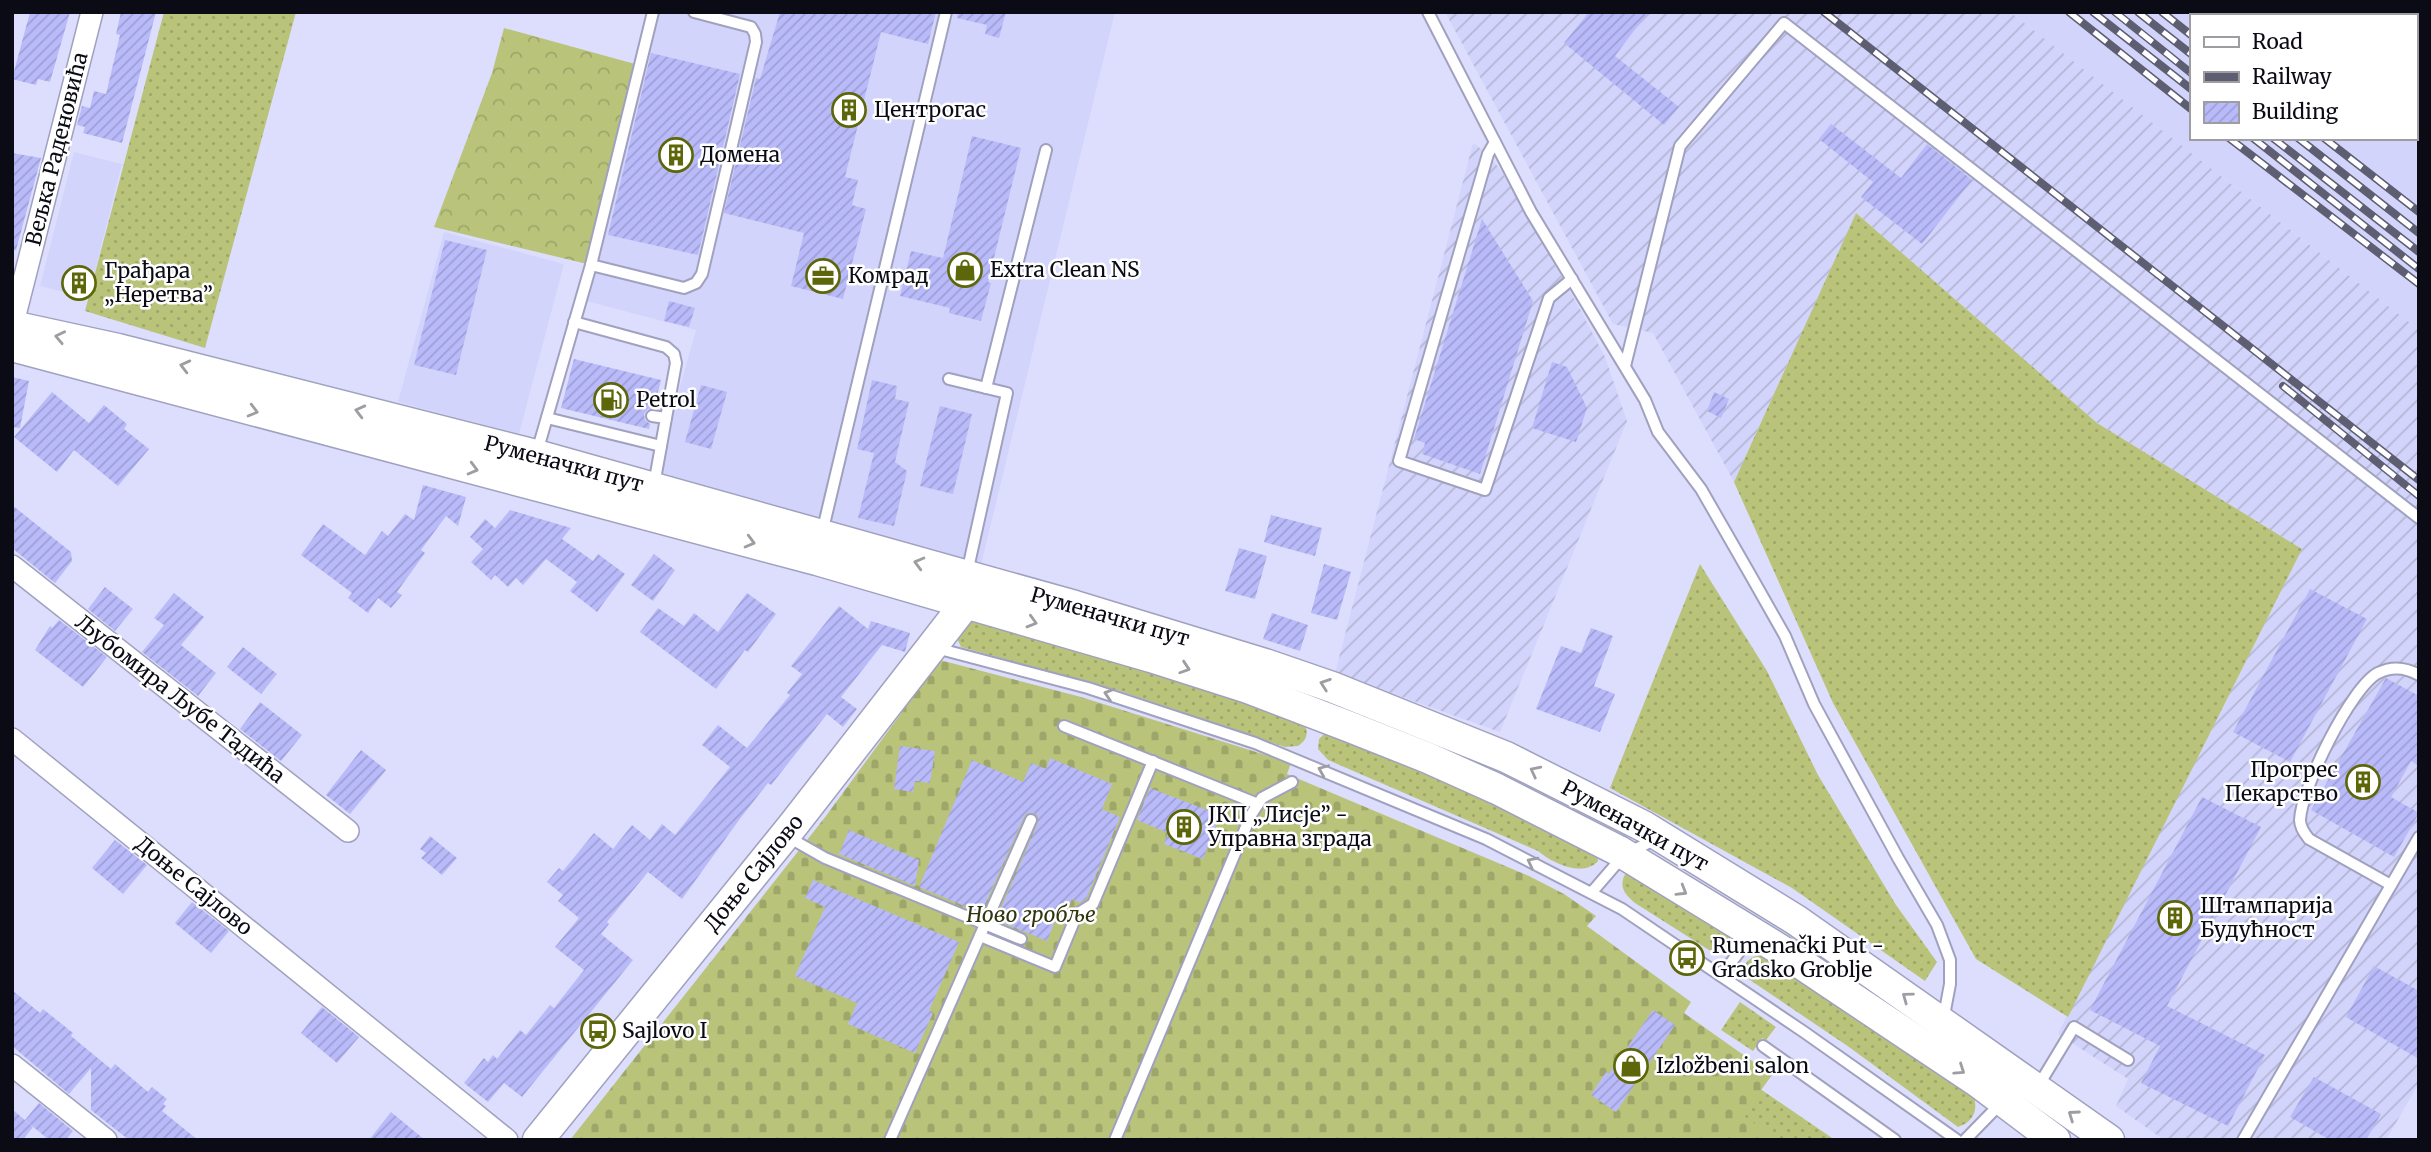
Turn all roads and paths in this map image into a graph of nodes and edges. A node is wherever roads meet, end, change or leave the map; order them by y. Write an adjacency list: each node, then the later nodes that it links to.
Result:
1 (92, 12): 11 (street, Вељка Раденовића)
2 (653, 12): 8 (lane)
3 (694, 12): 8 (lane)
4 (946, 12): 24 (lane)
5 (1428, 12): 6 (lane)
6 (1495, 142): 9 (lane); 9 (lane)
7 (1045, 150): 16 (lane)
8 (591, 265): 10 (lane)
9 (1572, 279): 14 (lane)
10 (574, 322): 18 (lane); 19 (lane)
11 (12, 326): 13 (main road, Руменачки пут, one-way to 11)
12 (12, 346): 13 (main road, Руменачки пут)
13 (105, 359): 21 (main road, Руменачки пут, one-way to 13); 26 (main road, Руменачки пут, one-way to 26)
14 (1625, 366): 23 (lane); 47 (lane)
15 (948, 379): 16 (lane)
16 (986, 388): 26 (lane)
17 (652, 416): 19 (lane)
18 (547, 418): 20 (lane); 21 (lane)
19 (666, 418): 20 (lane)
20 (661, 446): 22 (lane)
21 (536, 455): 22 (main road, Руменачки пут)
22 (653, 488): 24 (main road, Руменачки пут)
23 (2419, 518)
24 (822, 536): 26 (main road, Руменачки пут, one-way to 24)
25 (12, 566): 35 (street, Љубомира Љубе Тадића)
26 (966, 589): 27 (main road, Доње Сајлово); 37 (main road, Руменачки пут, one-way to 26); 39 (main road, Руменачки пут, one-way to 39)
27 (934, 647): 36 (main road, Доње Сајлово); 41 (lane, one-way to 27)
28 (2419, 675): 40 (lane)
29 (1065, 726): 31 (lane)
30 (12, 738): 54 (street, Доње Сајлово)
31 (1153, 761): 33 (lane); 44 (lane)
32 (1292, 782): 33 (lane)
33 (1258, 804): 57 (lane)
34 (1031, 820): 42 (lane)
35 (348, 831)
36 (785, 835): 42 (lane); 55 (main road, Доње Сајлово)
37 (1661, 837): 39 (lane); 47 (main road, Руменачки пут, one-way to 37)
38 (2419, 837): 40 (lane)
39 (1624, 855): 41 (lane); 43 (main road, Руменачки пут, one-way to 43)
40 (2391, 885): 52 (lane)
41 (1592, 892): 46 (lane)
42 (985, 924): 44 (lane); 45 (lane)
43 (1753, 933): 46 (lane); 51 (main road, Руменачки пут, one-way to 51)
44 (980, 936): 56 (lane)
45 (1021, 939)
46 (1721, 976): 59 (lane)
47 (1943, 1023): 51 (main road, Руменачки пут)
48 (1763, 1046): 58 (lane)
49 (2128, 1060): 51 (lane)
50 (12, 1065): 53 (street)
51 (2017, 1090): 60 (lane); 61 (main road, Руменачки пут); 62 (main road, Руменачки пут, one-way to 51)
52 (2245, 1139)
53 (106, 1140)
54 (507, 1140)
55 (538, 1140)
56 (890, 1140)
57 (1115, 1140)
58 (1895, 1140)
59 (1958, 1140)
60 (1965, 1140)
61 (2055, 1140)
62 (2109, 1140)

